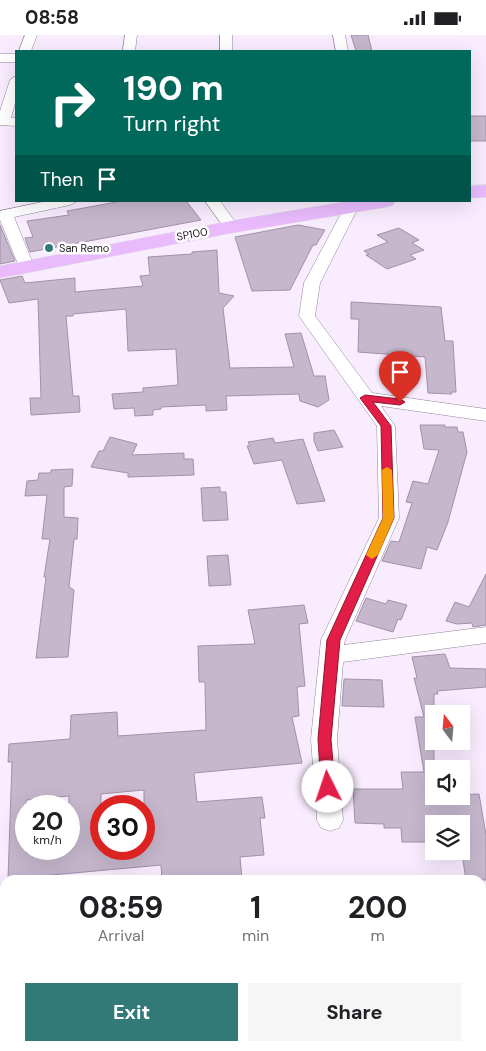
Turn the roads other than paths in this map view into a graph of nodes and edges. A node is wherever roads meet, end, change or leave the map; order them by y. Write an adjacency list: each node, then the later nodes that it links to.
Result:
1 (30, 35): 5 (street)
2 (131, 35): 6 (street)
3 (226, 35): 7 (street)
4 (339, 35): 8 (street)
5 (26, 50)
6 (128, 50)
7 (226, 50)
8 (342, 50)
9 (0, 58): 10 (street)
10 (15, 58)
11 (15, 87): 12 (street)
12 (10, 122)
13 (486, 191): 14 (main road)
14 (471, 193)
15 (65, 202): 20 (street)
16 (213, 202): 19 (street)
17 (374, 202): 18 (main road, SP100 / SP100)
18 (350, 204): 19 (main road, SP100 / SP100); 22 (street)
19 (231, 227): 20 (main road, SP100 / SP100)
20 (26, 266): 21 (main road, SP100 / SP100)
21 (0, 272)
22 (365, 398): 23 (street); 25 (street)
23 (486, 415)
24 (486, 635): 25 (street)
25 (332, 655): 26 (street)
26 (330, 820)

